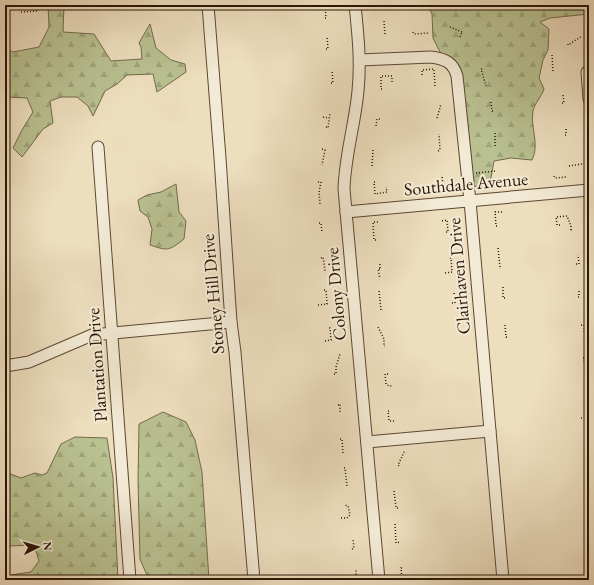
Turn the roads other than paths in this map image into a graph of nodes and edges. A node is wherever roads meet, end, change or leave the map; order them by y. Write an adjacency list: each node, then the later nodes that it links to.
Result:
1 (208, 5): 10 (street, Stoney Hill Drive)
2 (355, 5): 3 (street, Colony Drive)
3 (360, 60): 8 (street, Clairhaven Drive); 9 (street, Colony Drive)
4 (587, 72): 5 (street)
5 (589, 99)
6 (98, 147): 11 (street, Plantation Drive)
7 (589, 190): 8 (street, Southdale Avenue)
8 (470, 201): 9 (street, Southdale Avenue); 13 (street, Clairhaven Drive)
9 (346, 212): 14 (street, Colony Drive)
10 (231, 322): 11 (street); 16 (street, Stoney Hill Drive)
11 (111, 332): 12 (street); 15 (street, Plantation Drive)
12 (5, 366)
13 (490, 431): 14 (street); 18 (street, Clairhaven Drive)
14 (367, 442): 17 (street, Colony Drive)
15 (130, 580)
16 (254, 580)
17 (379, 580)
18 (503, 580)

